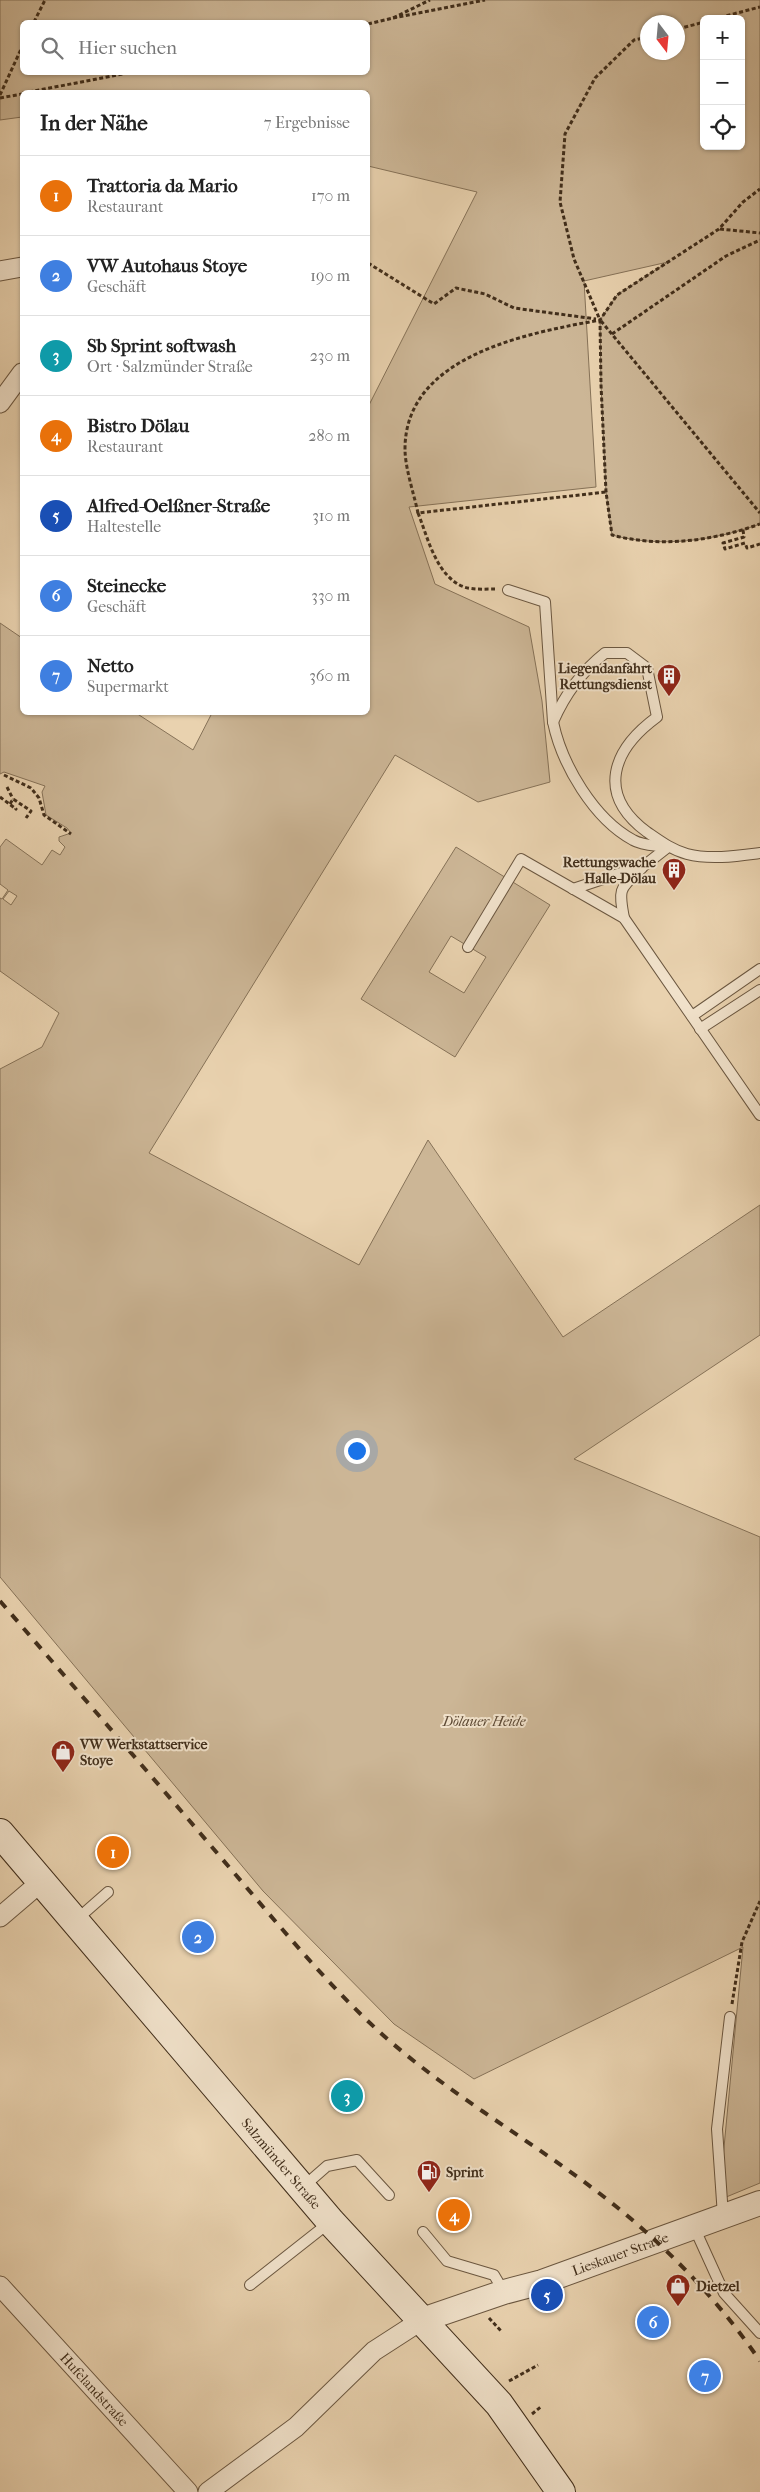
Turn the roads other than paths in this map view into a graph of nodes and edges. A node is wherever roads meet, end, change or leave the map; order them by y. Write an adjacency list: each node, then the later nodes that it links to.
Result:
1 (20, 268): 2 (street)
2 (0, 271)
3 (20, 376): 4 (street)
4 (0, 403)
5 (508, 590): 6 (lane)
6 (553, 722): 7 (lane); 7 (lane)
7 (668, 847): 8 (lane); 9 (lane)
8 (760, 853)
9 (645, 865): 10 (lane); 11 (lane)
10 (573, 889): 11 (lane); 12 (lane)
11 (624, 918): 15 (lane)
12 (468, 946)
13 (760, 969): 15 (lane)
14 (760, 990): 16 (lane)
15 (692, 1016): 16 (lane)
16 (700, 1029): 17 (lane)
17 (760, 1115)
18 (0, 1833): 19 (main road, Salzmünder Straße)
19 (41, 1882): 21 (street); 22 (main road, Salzmünder Straße)
20 (108, 1892): 22 (lane)
21 (0, 1917)
22 (74, 1921): 24 (main road, Salzmünder Straße)
23 (730, 2017): 27 (lane)
24 (302, 2188): 25 (lane); 28 (main road, Salzmünder Straße)
25 (389, 2195)
26 (760, 2203): 27 (street, Lieskauer Straße)
27 (723, 2216): 29 (street, Lieskauer Straße)
28 (331, 2222): 31 (lane); 34 (main road, Salzmünder Straße)
29 (694, 2227): 33 (street, Lieskauer Straße); 35 (lane)
30 (423, 2232): 33 (lane)
31 (250, 2285)
32 (0, 2286): 36 (street, Hufelandstraße)
33 (504, 2292): 34 (street, Lieskauer Straße)
34 (422, 2320): 37 (street); 38 (main road, Salzmünder Straße)
35 (760, 2333)
36 (188, 2492)
37 (208, 2492)
38 (561, 2492)

